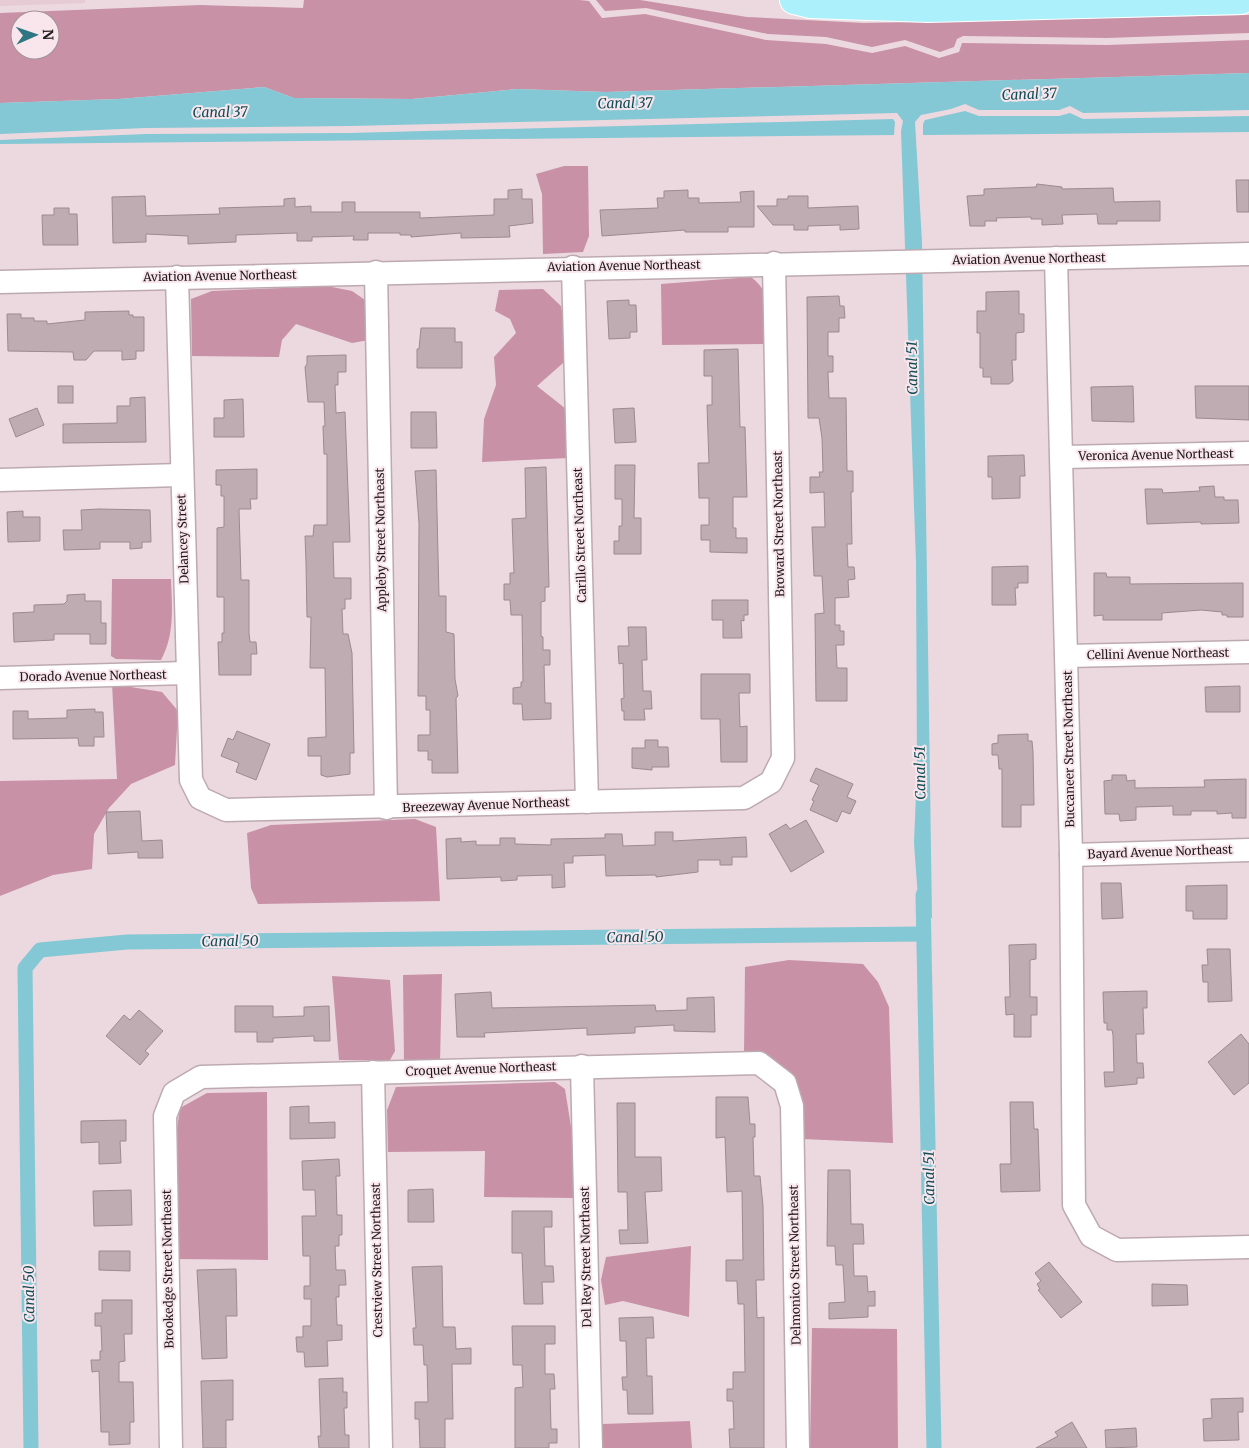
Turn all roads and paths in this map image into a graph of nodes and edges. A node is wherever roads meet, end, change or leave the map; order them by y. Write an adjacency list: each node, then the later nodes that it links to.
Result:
1 (794, 0): 3 (main road)
2 (1241, 0): 3 (main road)
3 (1132, 1)
4 (1249, 254): 5 (street, Aviation Avenue Northeast)
5 (1056, 258): 6 (street, Aviation Avenue Northeast); 12 (street, Buccaneer Street Northeast)
6 (774, 263): 7 (street, Aviation Avenue Northeast); 19 (street, Broward Street Northeast)
7 (573, 267): 8 (street, Aviation Avenue Northeast); 21 (street, Carillo Street Northeast)
8 (376, 272): 9 (street, Aviation Avenue Northeast); 22 (street, Appleby Street Northeast)
9 (177, 277): 10 (street, Aviation Avenue Northeast); 13 (street, Delancey Street)
10 (0, 282)
11 (1249, 453): 12 (street, Veronica Avenue Northeast)
12 (1063, 457): 16 (street, Buccaneer Street Northeast)
13 (181, 475): 14 (street); 17 (street, Delancey Street)
14 (0, 480)
15 (1249, 652): 16 (street, Cellini Avenue Northeast)
16 (1067, 656): 24 (street, Buccaneer Street Northeast)
17 (187, 673): 18 (street, Dorado Avenue Northeast); 20 (street, Delancey Street)
18 (0, 678)
19 (772, 782): 21 (street, Breezeway Avenue Northeast)
20 (200, 798): 22 (street, Breezeway Avenue Northeast)
21 (587, 802): 22 (street, Breezeway Avenue Northeast)
22 (386, 808)
23 (1249, 850): 24 (street, Bayard Avenue Northeast)
24 (1071, 855): 29 (street, Buccaneer Street Northeast)
25 (582, 1066): 26 (street, Croquet Avenue Northeast); 27 (street, Croquet Avenue Northeast); 32 (street, Del Rey Street Northeast)
26 (373, 1072): 28 (street, Croquet Avenue Northeast); 31 (street, Crestview Street Northeast)
27 (785, 1083): 33 (street, Delmonico Street Northeast)
28 (174, 1093): 30 (street, Brookedge Street Northeast)
29 (1249, 1247)
30 (171, 1448)
31 (381, 1448)
32 (591, 1448)
33 (798, 1448)

